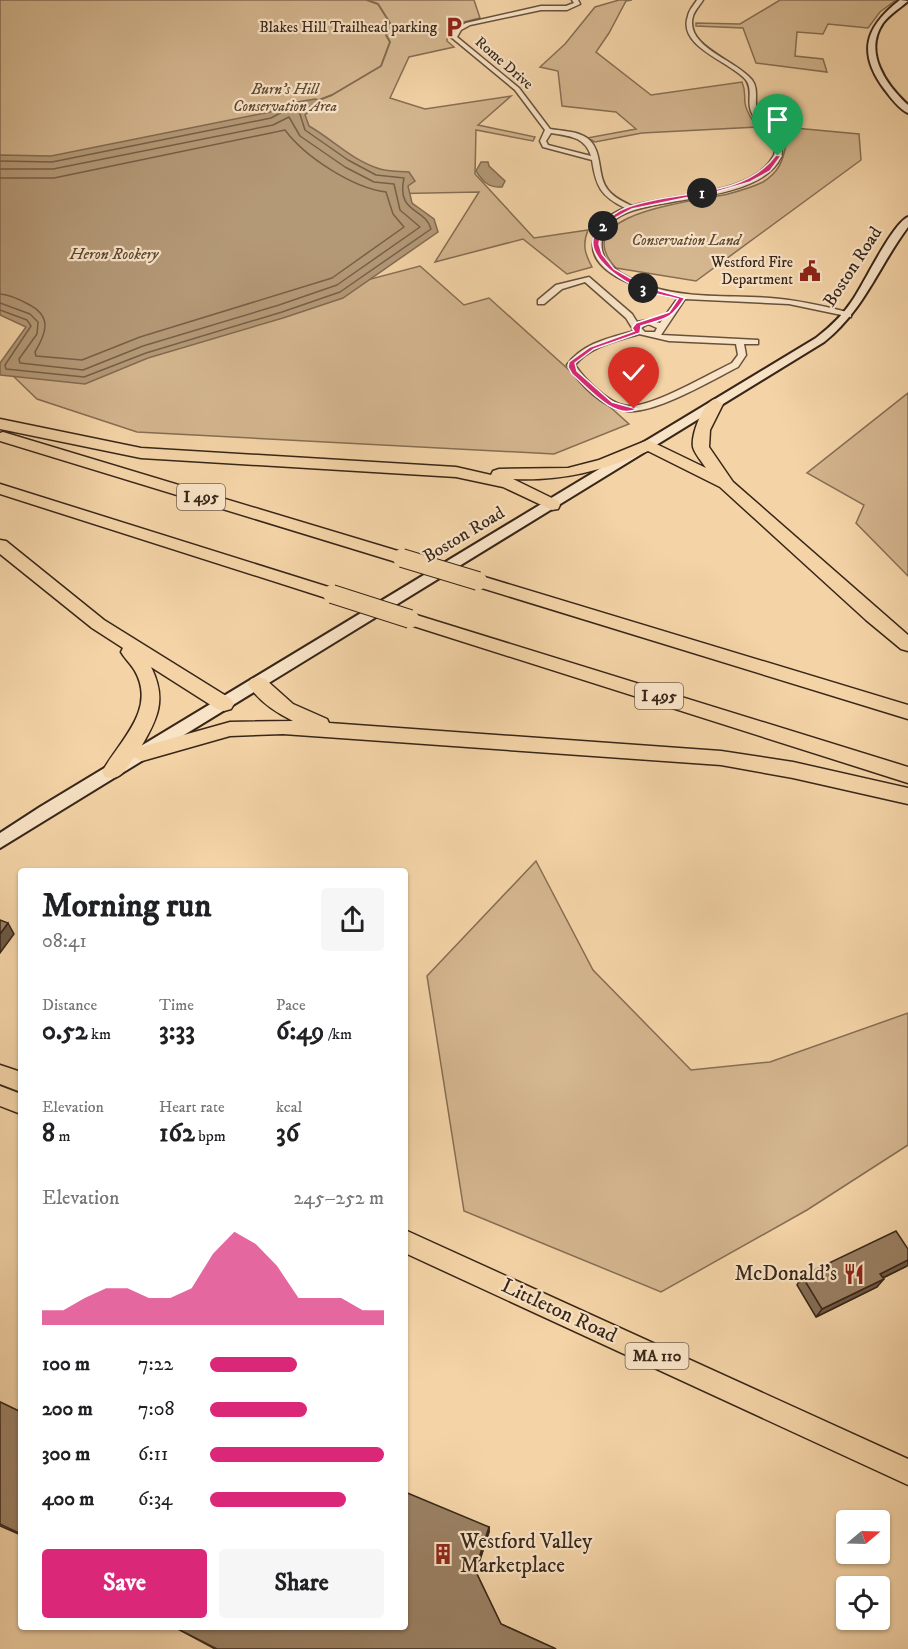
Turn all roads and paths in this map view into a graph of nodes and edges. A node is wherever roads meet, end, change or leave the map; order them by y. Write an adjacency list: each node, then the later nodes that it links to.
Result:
1 (544, 0): 5 (street)
2 (575, 0): 5 (street, Rome Drive)
3 (700, 0): 9 (street)
4 (905, 0): 6 (main road)
5 (541, 8): 7 (street, Rome Drive)
6 (908, 110)
7 (548, 130): 8 (street); 8 (street, Rome Drive)
8 (595, 159): 9 (street)
9 (630, 208): 11 (street)
10 (908, 220): 15 (main road, Boston Road)
11 (682, 298): 13 (street); 15 (street)
12 (541, 302): 14 (street)
13 (672, 313): 16 (street); 18 (street)
14 (629, 315): 16 (street); 17 (street)
15 (848, 315): 23 (main road, Boston Road)
16 (647, 322): 17 (street); 18 (street)
17 (637, 329): 19 (street); 21 (street)
18 (661, 329): 19 (street); 20 (street)
19 (650, 335): 20 (street)
20 (686, 339): 21 (street)
21 (741, 342): 22 (street)
22 (755, 342)
23 (715, 404): 26 (main road, Boston Road); 28 (highway)
24 (0, 424): 27 (highway)
25 (0, 436): 36 (highway, I 495, bridge)
26 (648, 445): 27 (highway); 28 (highway); 30 (main road, Boston Road)
27 (464, 473): 30 (highway)
28 (727, 485): 33 (highway)
29 (0, 489): 40 (highway, I 495, bridge)
30 (552, 505): 34 (main road, Boston Road)
31 (0, 545): 32 (highway)
32 (112, 634): 35 (highway); 39 (highway)
33 (908, 645)
34 (258, 684): 35 (main road, Boston Road); 37 (highway)
35 (224, 705): 38 (main road, Boston Road)
36 (908, 712)
37 (338, 731): 38 (highway); 41 (highway)
38 (142, 754): 39 (main road, Boston Road)
39 (112, 772): 42 (main road, Boston Road)
40 (908, 775)
41 (908, 796)
42 (0, 842)
43 (0, 1074): 44 (main road)
44 (18, 1081)
45 (0, 1096): 46 (main road)
46 (18, 1103)
47 (408, 1242): 48 (main road, Littleton Road / MA 110)
48 (908, 1472)

